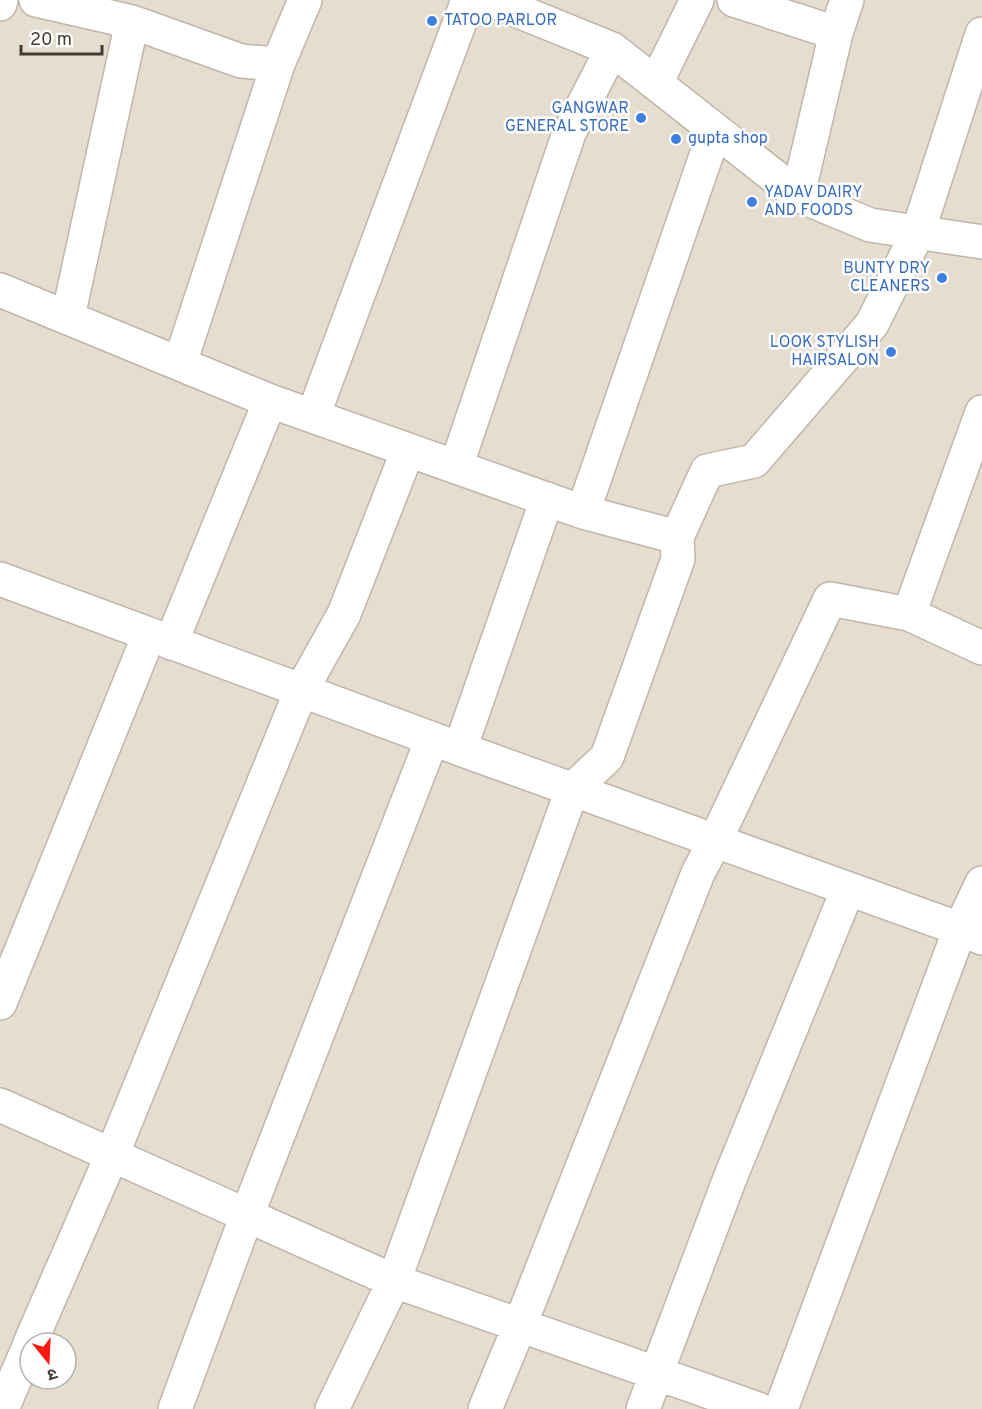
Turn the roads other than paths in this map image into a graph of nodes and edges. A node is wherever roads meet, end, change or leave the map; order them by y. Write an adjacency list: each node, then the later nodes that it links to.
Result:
1 (1, 0): 9 (street)
2 (36, 0): 10 (street)
3 (305, 0): 14 (street)
4 (468, 0): 25 (street)
5 (491, 0): 13 (street)
6 (697, 0): 15 (street)
7 (734, 0): 11 (street)
8 (847, 0): 11 (street)
9 (0, 4)
10 (132, 22): 14 (street); 21 (street)
11 (836, 33): 17 (street)
12 (982, 34): 18 (street)
13 (612, 49): 15 (street); 27 (street)
14 (278, 64): 22 (street)
15 (656, 83): 16 (street)
16 (715, 129): 17 (street); 29 (street)
17 (798, 195): 18 (street)
18 (918, 232): 19 (street); 30 (street)
19 (982, 242)
20 (0, 290): 21 (street)
21 (68, 318): 22 (street)
22 (180, 363): 23 (street)
23 (270, 401): 25 (street); 33 (street)
24 (982, 412): 32 (street)
25 (313, 416): 26 (street)
26 (408, 450): 27 (street); 35 (street)
27 (456, 466): 28 (street)
28 (547, 499): 29 (street); 36 (street)
29 (583, 512): 30 (street)
30 (677, 537): 37 (street)
31 (0, 579): 33 (street)
32 (909, 614): 34 (street); 38 (street)
33 (160, 639): 35 (street); 42 (street)
34 (982, 648)
35 (301, 691): 36 (street); 44 (street)
36 (446, 744): 37 (street); 45 (street)
37 (572, 790): 38 (street); 46 (street)
38 (715, 841): 40 (street); 47 (street)
39 (982, 883): 41 (street)
40 (848, 889): 41 (street); 50 (street)
41 (971, 934): 57 (street)
42 (0, 1003)
43 (0, 1105): 44 (street)
44 (112, 1155): 45 (street); 48 (street)
45 (247, 1215): 46 (street); 52 (street)
46 (394, 1281): 47 (street); 53 (street)
47 (520, 1325): 50 (street); 54 (street)
48 (35, 1331)
49 (18, 1371): 51 (street)
50 (656, 1373): 55 (street); 56 (street)
51 (2, 1409)
52 (175, 1409)
53 (332, 1409)
54 (485, 1409)
55 (643, 1409)
56 (758, 1409)
57 (781, 1409)

